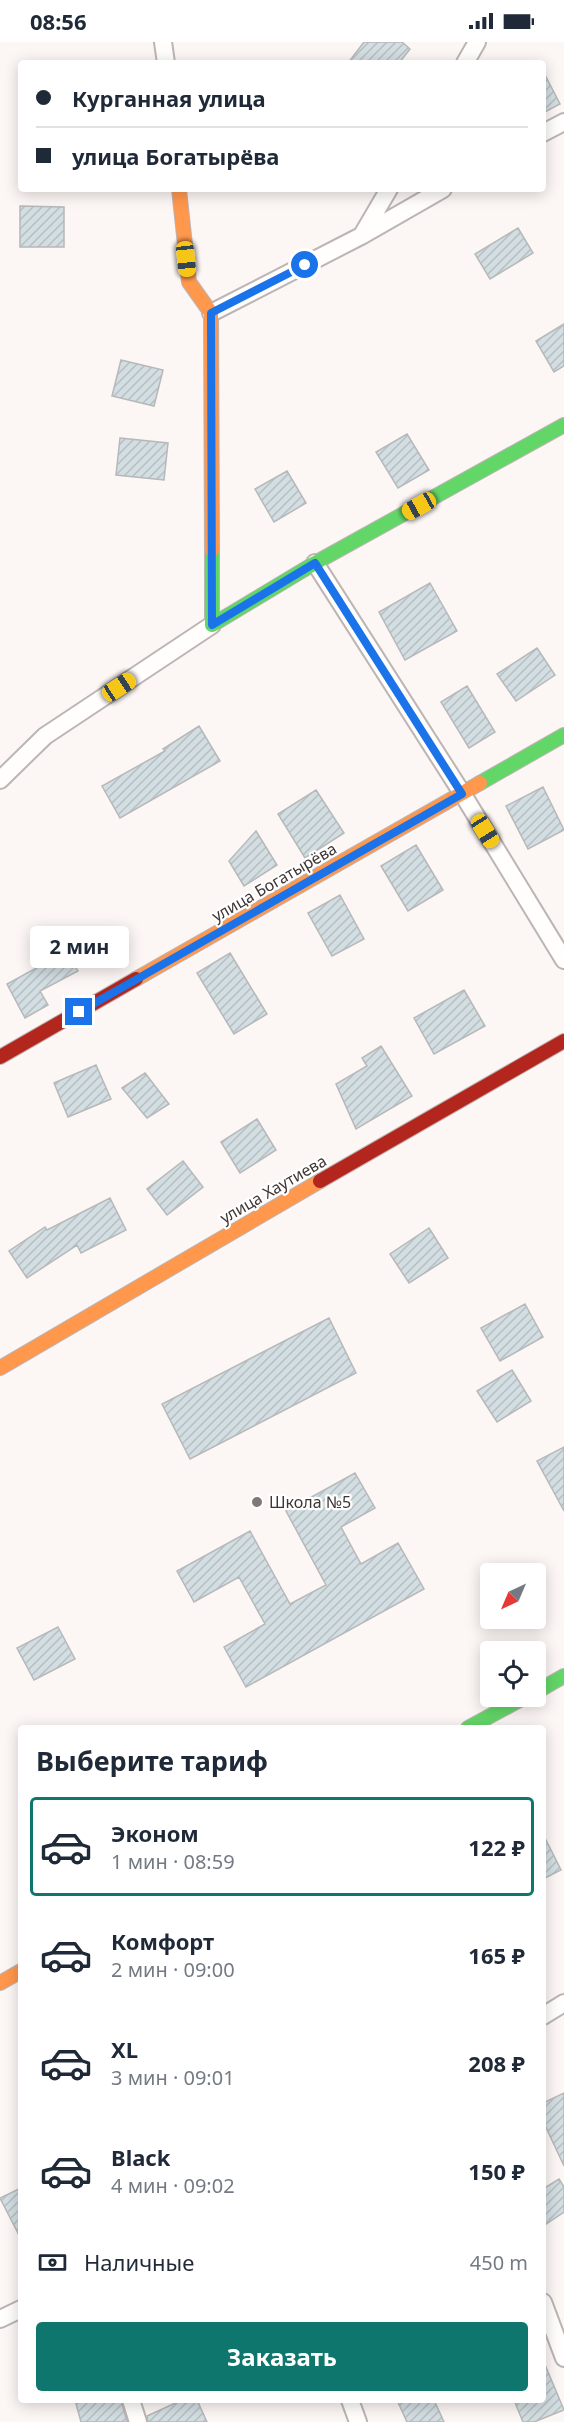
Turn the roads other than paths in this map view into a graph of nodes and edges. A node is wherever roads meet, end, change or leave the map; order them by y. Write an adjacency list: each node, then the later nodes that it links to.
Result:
1 (164, 42): 3 (street)
2 (477, 42): 4 (street)
3 (166, 60)
4 (467, 60)
5 (564, 122): 6 (street)
6 (546, 131)
7 (179, 192): 11 (street)
8 (387, 192): 10 (street)
9 (438, 192): 10 (street)
10 (361, 236): 11 (street)
11 (211, 313): 14 (street)
12 (564, 426): 13 (street)
13 (315, 563): 14 (street); 17 (street)
14 (212, 625): 16 (street)
15 (564, 735): 17 (street, улица Богатырёва)
16 (0, 780)
17 (462, 794): 18 (street); 20 (street, улица Богатырёва)
18 (564, 960)
19 (564, 1041): 21 (street, улица Хаутиева)
20 (0, 1057)
21 (0, 1368)
22 (564, 1676): 23 (street)
23 (546, 1686)
24 (507, 1707): 25 (street)
25 (474, 1725)
26 (18, 1973): 27 (street)
27 (0, 1983)
28 (564, 2004): 29 (street)
29 (546, 2014)
30 (18, 2310): 32 (street)
31 (546, 2310): 33 (street)
32 (0, 2319)
33 (564, 2358)
34 (132, 2403): 36 (street)
35 (351, 2403): 37 (street)
36 (138, 2422)
37 (358, 2422)

